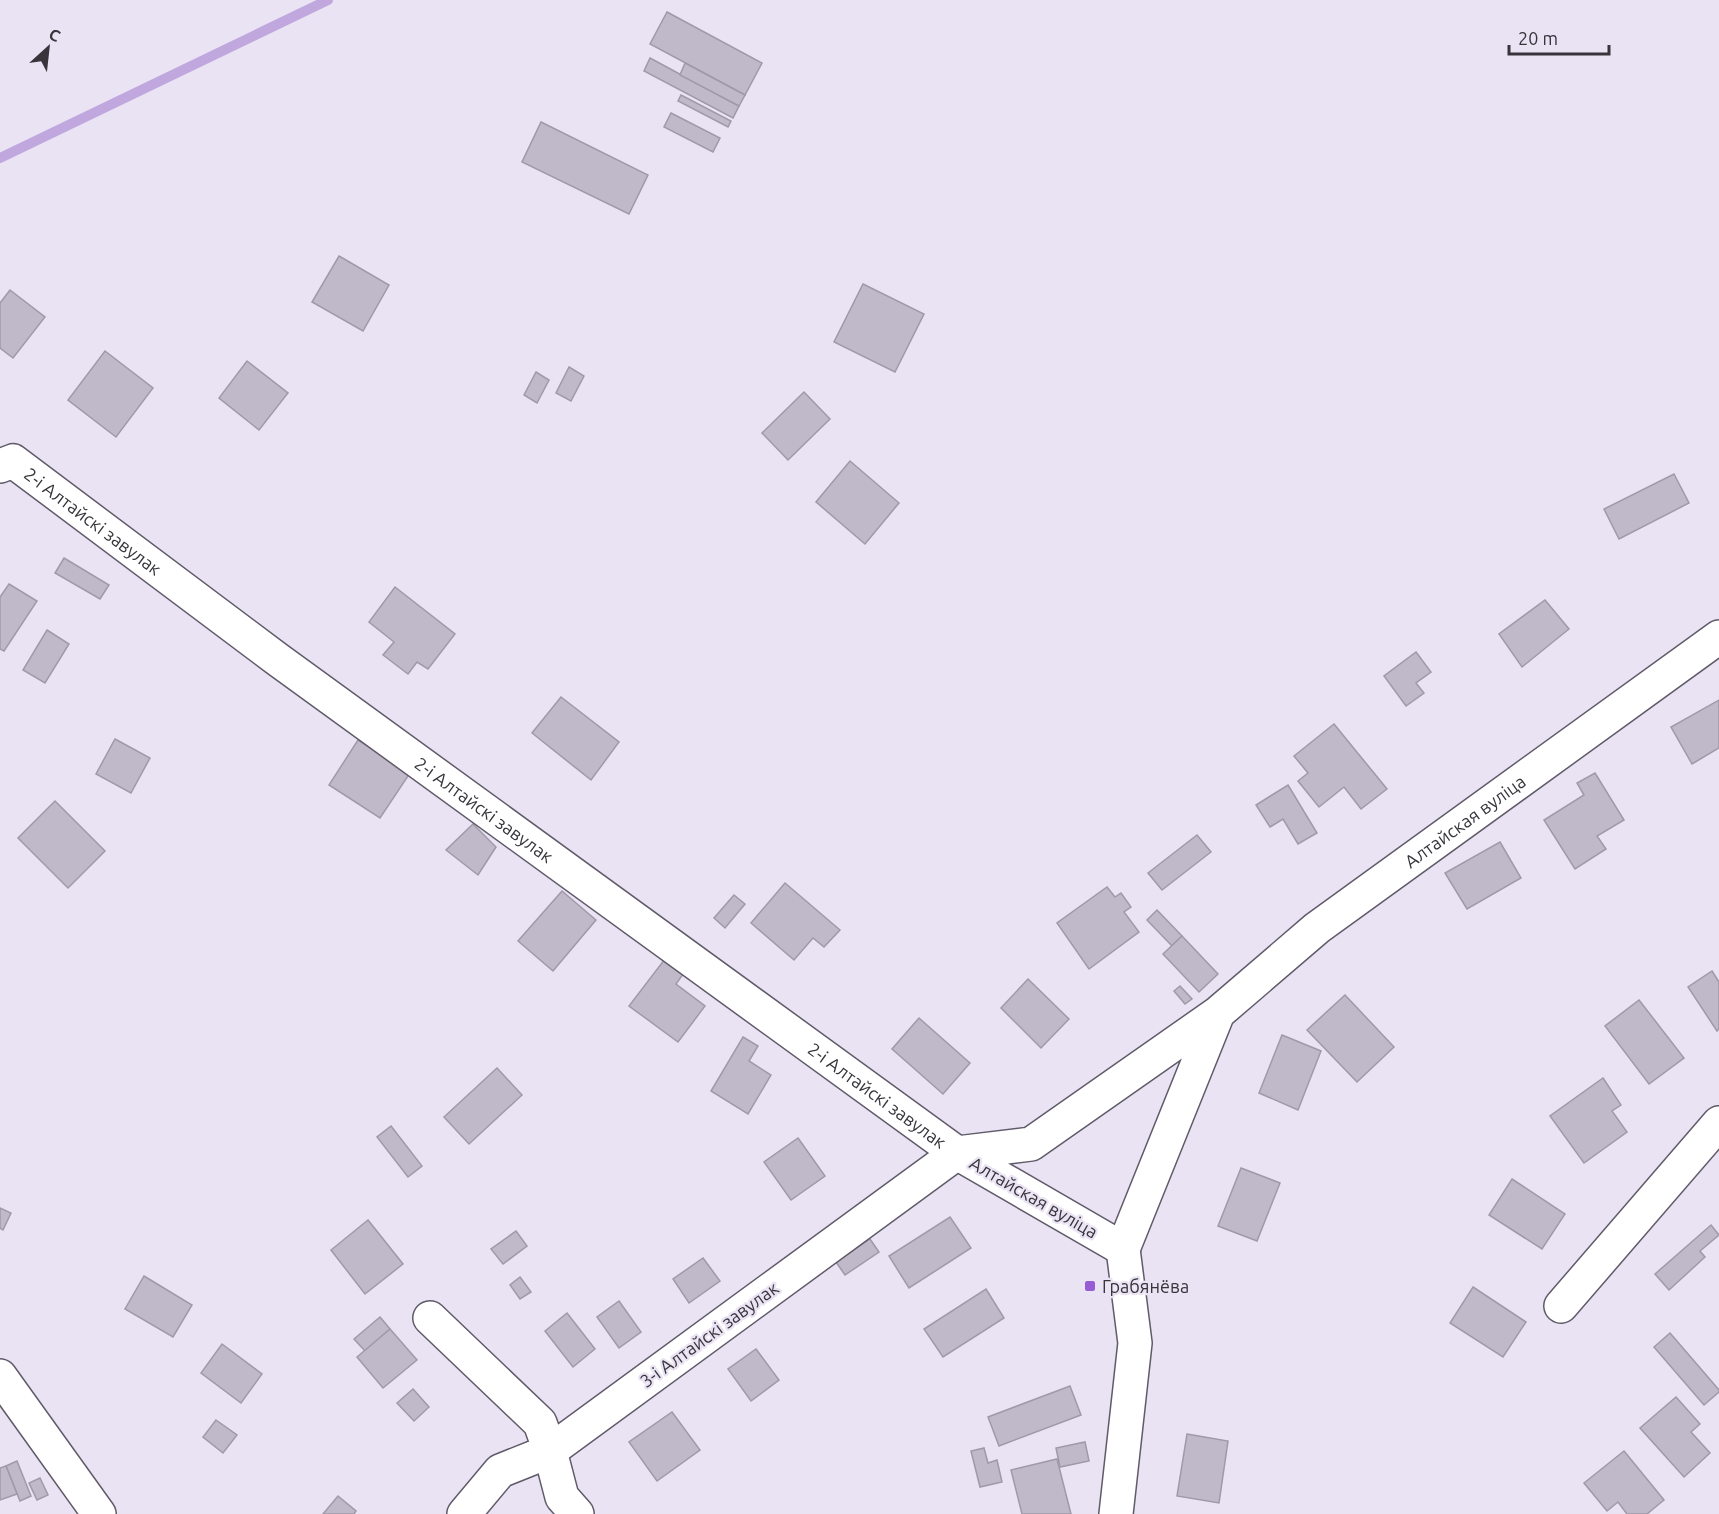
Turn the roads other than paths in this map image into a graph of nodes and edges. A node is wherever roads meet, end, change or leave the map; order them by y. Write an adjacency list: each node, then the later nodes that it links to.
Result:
1 (7, 464): 5 (street, 2-і Алтайскі завулак)
2 (1719, 637): 3 (street, Алтайская вуліца)
3 (1218, 1013): 5 (street, Алтайская вуліца); 6 (street, Алтайская вуліца)
4 (1719, 1123): 7 (street)
5 (957, 1153): 6 (street, Алтайская вуліца); 10 (street, 3-і Алтайскі завулак)
6 (1123, 1249): 14 (street, Алтайская вуліца)
7 (1561, 1306)
8 (430, 1318): 10 (street)
9 (0, 1376): 11 (street)
10 (550, 1451): 12 (street, 3-і Алтайскі завулак); 13 (street)
11 (99, 1514)
12 (464, 1514)
13 (577, 1514)
14 (1116, 1514)

